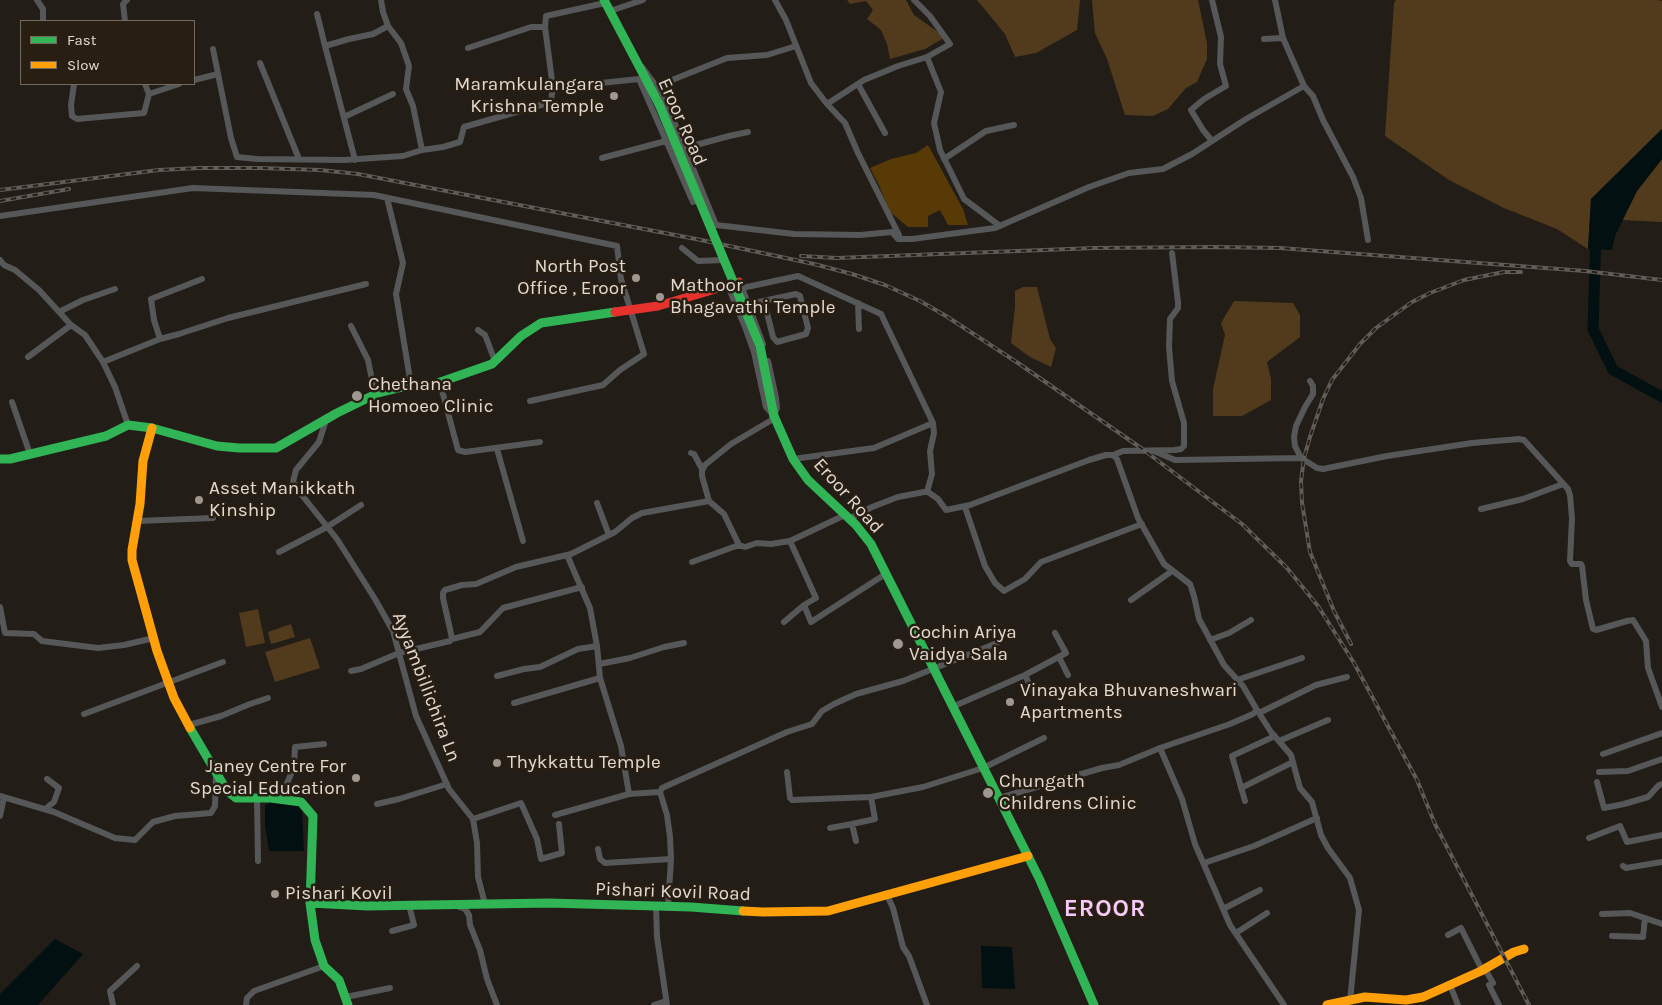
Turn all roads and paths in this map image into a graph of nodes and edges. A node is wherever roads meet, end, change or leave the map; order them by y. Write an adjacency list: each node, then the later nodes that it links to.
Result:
1 (37, 0): 12 (street)
2 (127, 0): 13 (street)
3 (381, 0): 14 (street)
4 (642, 0): 10 (street)
5 (775, 0): 19 (street)
6 (914, 0): 22 (street)
7 (1212, 0): 42 (street)
8 (1275, 0): 16 (street)
9 (605, 1): 10 (main road, Eroor Road); 15 (street)
10 (610, 11): 23 (main road, Eroor Road)
11 (317, 14): 18 (street)
12 (42, 20)
13 (124, 20)
14 (388, 26): 18 (street); 44 (street)
15 (545, 27): 20 (street); 33 (street)
16 (1283, 38): 17 (street); 32 (street)
17 (1264, 39)
18 (325, 46): 37 (street)
19 (796, 46): 31 (street); 36 (street)
20 (468, 48)
21 (213, 49): 25 (street)
22 (927, 57): 27 (street); 47 (street)
23 (636, 59): 31 (street); 58 (main road, Eroor Road, bridge)
24 (260, 63): 46 (street)
25 (218, 74): 26 (street); 46 (street)
26 (195, 80)
27 (858, 84): 36 (street); 40 (street)
28 (74, 85): 34 (street)
29 (145, 85): 34 (street)
30 (176, 85): 34 (street)
31 (657, 86): 43 (street)
32 (1304, 86): 42 (street); 54 (street)
33 (553, 88): 41 (street); 44 (street)
34 (149, 94)
35 (393, 94): 37 (street)
36 (827, 104): 53 (street)
37 (344, 117): 48 (street)
38 (1014, 125): 47 (street)
39 (748, 132): 43 (street)
40 (884, 133)
41 (666, 141): 45 (street); 50 (street)
42 (1212, 141): 52 (street)
43 (685, 148): 50 (street)
44 (422, 150): 48 (street)
45 (602, 158)
46 (299, 159): 48 (street)
47 (944, 159): 52 (street)
48 (355, 160)
49 (387, 198): 51 (street); 67 (street); 79 (street)
50 (705, 198): 53 (street)
51 (0, 216)
52 (1000, 226): 53 (street)
53 (902, 239)
54 (1368, 240)
55 (682, 248): 58 (street)
56 (1172, 253): 90 (street)
57 (0, 260): 68 (street)
58 (724, 260): 83 (main road, Eroor Road, bridge)
59 (202, 279): 73 (street)
60 (366, 284): 73 (street)
61 (741, 285): 62 (main road); 65 (street); 66 (street)
62 (728, 286): 67 (main road); 83 (street)
63 (115, 289): 68 (street)
64 (764, 301): 64 (street); 66 (street)
65 (858, 303): 71 (street); 85 (street)
66 (749, 304): 83 (street)
67 (630, 310): 75 (main road); 81 (street)
68 (59, 312): 69 (street)
69 (71, 325): 74 (street); 76 (street)
70 (351, 326): 80 (street)
71 (860, 329)
72 (478, 330): 75 (street)
73 (160, 339): 76 (street)
74 (28, 357)
75 (496, 361): 78 (main road)
76 (103, 362): 86 (street)
77 (1310, 381): 94 (street)
78 (440, 383): 79 (main road); 89 (street)
79 (410, 385): 80 (main road)
80 (378, 393): 84 (main road)
81 (530, 401)
82 (12, 402): 92 (street)
83 (774, 417): 96 (main road, Eroor Road); 97 (street)
84 (326, 420): 87 (main road); 109 (street, Ayyambillichira Ln)
85 (933, 424): 96 (street); 99 (street)
86 (128, 425): 87 (main road); 92 (main road)
87 (152, 428): 107 (main road)
88 (540, 442): 89 (street)
89 (497, 449): 111 (street)
90 (1152, 450): 93 (street); 94 (street)
91 (690, 453): 97 (street)
92 (30, 454): 95 (main road)
93 (1113, 455): 103 (street); 108 (street)
94 (1301, 458): 98 (street)
95 (0, 459)
96 (793, 459): 105 (main road, Eroor Road)
97 (702, 469): 100 (street)
98 (1563, 484): 104 (street); 150 (street)
99 (927, 492): 103 (street); 105 (street)
100 (709, 501): 110 (street); 113 (street)
101 (597, 503): 110 (street)
102 (361, 505): 109 (street)
103 (965, 506): 108 (street)
104 (1481, 509)
105 (847, 517): 112 (street); 118 (main road, Eroor Road)
106 (213, 518): 107 (street)
107 (137, 521): 126 (main road)
108 (1142, 524): 117 (street)
109 (327, 527): 114 (street); 132 (street, Ayyambillichira Ln)
110 (609, 534): 115 (street)
111 (523, 541)
112 (790, 541): 113 (street); 121 (street)
113 (739, 545): 116 (street)
114 (279, 552)
115 (567, 555): 119 (street); 127 (street)
116 (692, 562)
117 (1172, 571): 120 (street); 128 (street)
118 (887, 573): 121 (street); 137 (main road, Eroor Road)
119 (582, 587): 127 (street); 131 (street)
120 (1131, 600)
121 (804, 605): 124 (street)
122 (0, 607): 126 (street)
123 (1251, 620): 128 (street)
124 (784, 622)
125 (1055, 633): 133 (street)
126 (154, 638): 145 (main road)
127 (452, 639): 132 (street)
128 (1210, 640): 144 (street)
129 (684, 643): 136 (street)
130 (997, 643): 137 (street)
131 (597, 646): 136 (street); 141 (street)
132 (400, 653): 138 (street); 169 (street, Ayyambillichira Ln)
133 (1058, 657): 139 (street); 140 (street)
134 (1302, 658): 144 (street)
135 (223, 662): 145 (street)
136 (599, 664): 143 (street)
137 (933, 667): 149 (main road, Eroor Road); 172 (street)
138 (351, 671)
139 (1025, 675): 146 (street); 149 (street)
140 (1068, 675)
141 (497, 676)
142 (1348, 677): 151 (street)
143 (600, 678): 148 (street); 173 (street)
144 (1237, 680): 151 (street)
145 (168, 683): 152 (street); 154 (main road)
146 (1032, 690)
147 (268, 698): 154 (street)
148 (514, 703)
149 (952, 707): 163 (main road, Eroor Road)
150 (1662, 707)
151 (1258, 712): 157 (street); 159 (street)
152 (84, 714)
153 (1328, 720): 157 (street)
154 (189, 725): 166 (main road)
155 (1662, 733): 160 (street)
156 (1044, 738): 163 (street)
157 (1277, 739): 162 (street); 171 (street)
158 (324, 744): 178 (street)
159 (1160, 748): 177 (street); 197 (street)
160 (1603, 754)
161 (1662, 759): 165 (street)
162 (1293, 762): 171 (street); 184 (street)
163 (983, 768): 175 (street); 177 (main road, Eroor Road)
164 (787, 772): 175 (street)
165 (1599, 772)
166 (216, 774): 176 (main road); 181 (street)
167 (47, 780): 181 (street)
168 (1597, 782): 170 (street)
169 (447, 784): 180 (street); 185 (street, Ayyambillichira Ln)
170 (1662, 784)
171 (1241, 788): 179 (street)
172 (660, 792): 173 (street); 194 (street)
173 (629, 794): 182 (street)
174 (2, 797): 181 (street); 183 (street)
175 (871, 797): 187 (street)
176 (257, 798): 178 (main road); 195 (street)
177 (999, 798): 193 (main road, Eroor Road)
178 (286, 800): 201 (main road)
179 (1245, 801)
180 (377, 804)
181 (45, 809)
182 (555, 815)
183 (0, 816)
184 (1317, 818): 197 (street); 223 (street)
185 (473, 819): 186 (street); 203 (street, Ayyambillichira Ln)
186 (559, 824)
187 (852, 824): 188 (street); 191 (street)
188 (830, 828)
189 (1662, 835): 190 (street)
190 (1589, 838)
191 (856, 841)
192 (598, 850): 194 (street)
193 (1028, 856): 200 (main road, Pishari Kovil Road); 231 (main road, Eroor Road)
194 (671, 859): 206 (street)
195 (258, 861)
196 (1662, 862): 198 (street)
197 (1204, 863): 207 (street)
198 (1623, 866)
199 (1260, 890): 207 (street)
200 (888, 895): 206 (main road, Pishari Kovil Road); 230 (street)
201 (310, 903): 204 (main road, Pishari Kovil Road); 218 (main road)
202 (454, 904): 203 (main road, Pishari Kovil Road); 204 (main road, Pishari Kovil Road); 228 (street)
203 (485, 904): 205 (main road, Pishari Kovil Road)
204 (409, 905): 212 (street)
205 (656, 906): 206 (main road, Pishari Kovil Road); 225 (street)
206 (668, 907)
207 (1223, 909): 213 (street)
208 (1267, 913): 213 (street)
209 (1602, 914): 210 (street)
210 (1645, 918): 211 (street); 215 (street)
211 (1662, 924)
212 (392, 931)
213 (1236, 933): 232 (street)
214 (1448, 935): 219 (street)
215 (1612, 936)
216 (1524, 949): 219 (main road)
217 (137, 966): 226 (street)
218 (324, 966): 222 (main road); 227 (street)
219 (1484, 969): 220 (main road); 235 (street)
220 (1450, 985): 224 (main road); 234 (street)
221 (390, 988): 222 (street)
222 (347, 1001)
223 (1350, 1001): 224 (main road); 233 (main road)
224 (1406, 1002)
225 (666, 1003): 229 (street)
226 (113, 1005)
227 (246, 1005)
228 (496, 1005)
229 (654, 1005)
230 (927, 1005)
231 (1094, 1005)
232 (1284, 1005)
233 (1327, 1005)
234 (1458, 1005)
235 (1499, 1005)

